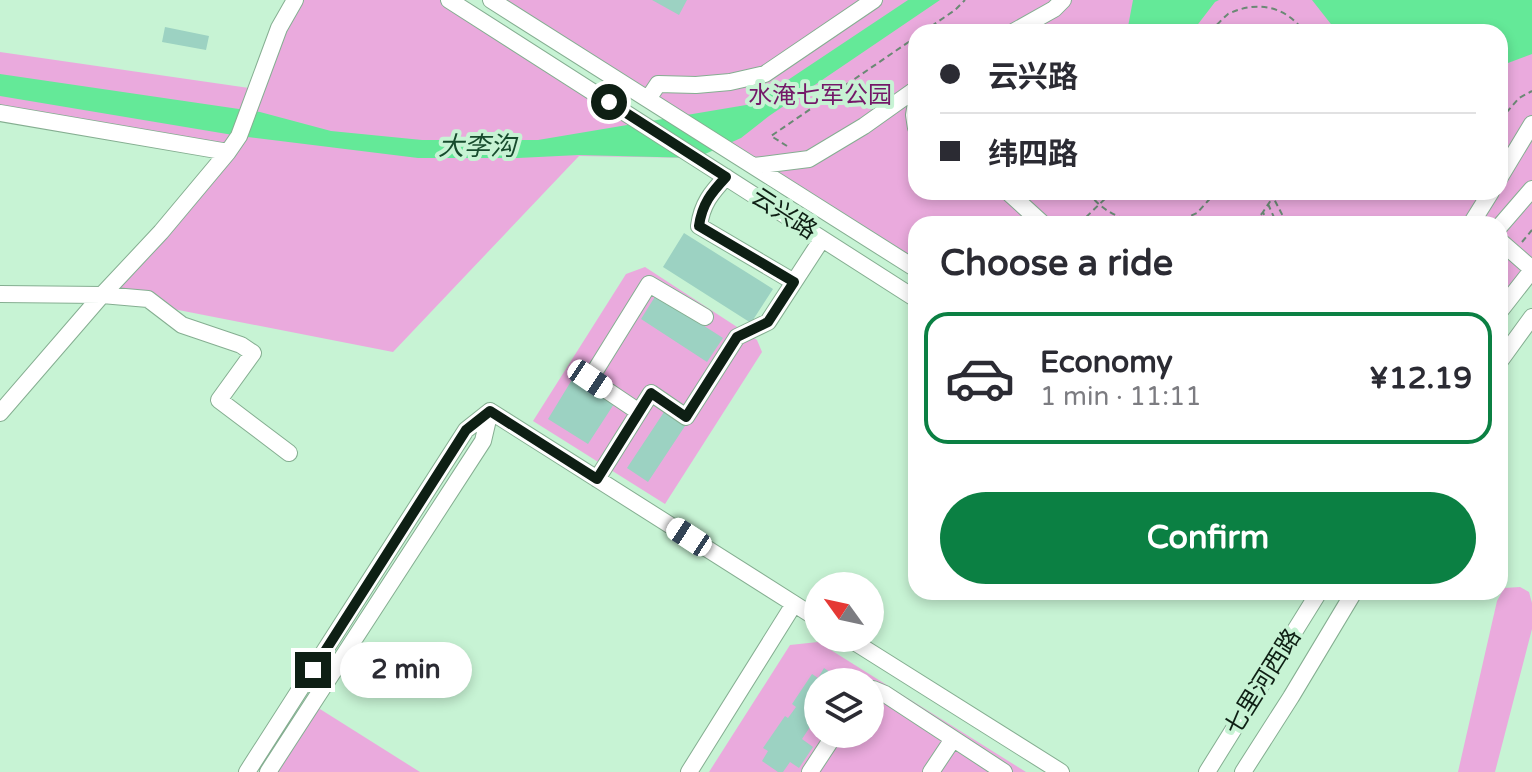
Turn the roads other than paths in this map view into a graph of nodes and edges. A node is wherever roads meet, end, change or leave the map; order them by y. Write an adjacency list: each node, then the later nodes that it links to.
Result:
1 (295, 0): 11 (street)
2 (449, 0): 14 (street, 云兴路)
3 (491, 0): 8 (street, 云兴路)
4 (874, 0): 8 (street)
5 (1063, 0): 6 (street)
6 (1027, 24)
7 (908, 95): 13 (street)
8 (652, 102): 13 (street, 云兴路)
9 (0, 113): 11 (street)
10 (1532, 124): 12 (street)
11 (228, 152): 26 (street)
12 (1508, 164)
13 (754, 166): 21 (street, 云兴路)
14 (719, 172): 19 (street, 云兴路); 23 (street)
15 (1532, 189): 18 (street)
16 (1017, 200): 17 (street)
17 (1034, 216)
18 (1508, 217)
19 (822, 239): 23 (street); 25 (street, 云兴路)
20 (1508, 248): 22 (street)
21 (908, 264)
22 (1532, 270): 27 (street)
23 (794, 282): 32 (street)
24 (0, 294): 26 (street)
25 (908, 294)
26 (102, 295): 33 (street); 34 (street)
27 (1508, 301)
28 (705, 317): 32 (street)
29 (1532, 317): 30 (street)
30 (1508, 350)
31 (490, 411): 35 (street); 44 (street); 45 (street)
32 (639, 412): 35 (street)
33 (0, 413)
34 (289, 453)
35 (597, 479): 38 (street)
36 (1314, 600): 51 (street, 七里河西路)
37 (1349, 600): 52 (street, 七里河西路)
38 (794, 604): 39 (street); 46 (street)
39 (804, 610)
40 (870, 652): 50 (street)
41 (884, 694): 42 (street)
42 (953, 739): 48 (street); 49 (street)
43 (826, 748): 47 (street)
44 (247, 772)
45 (268, 772)
46 (689, 772)
47 (810, 772)
48 (931, 772)
49 (1004, 772)
50 (1061, 772)
51 (1207, 772)
52 (1243, 772)

